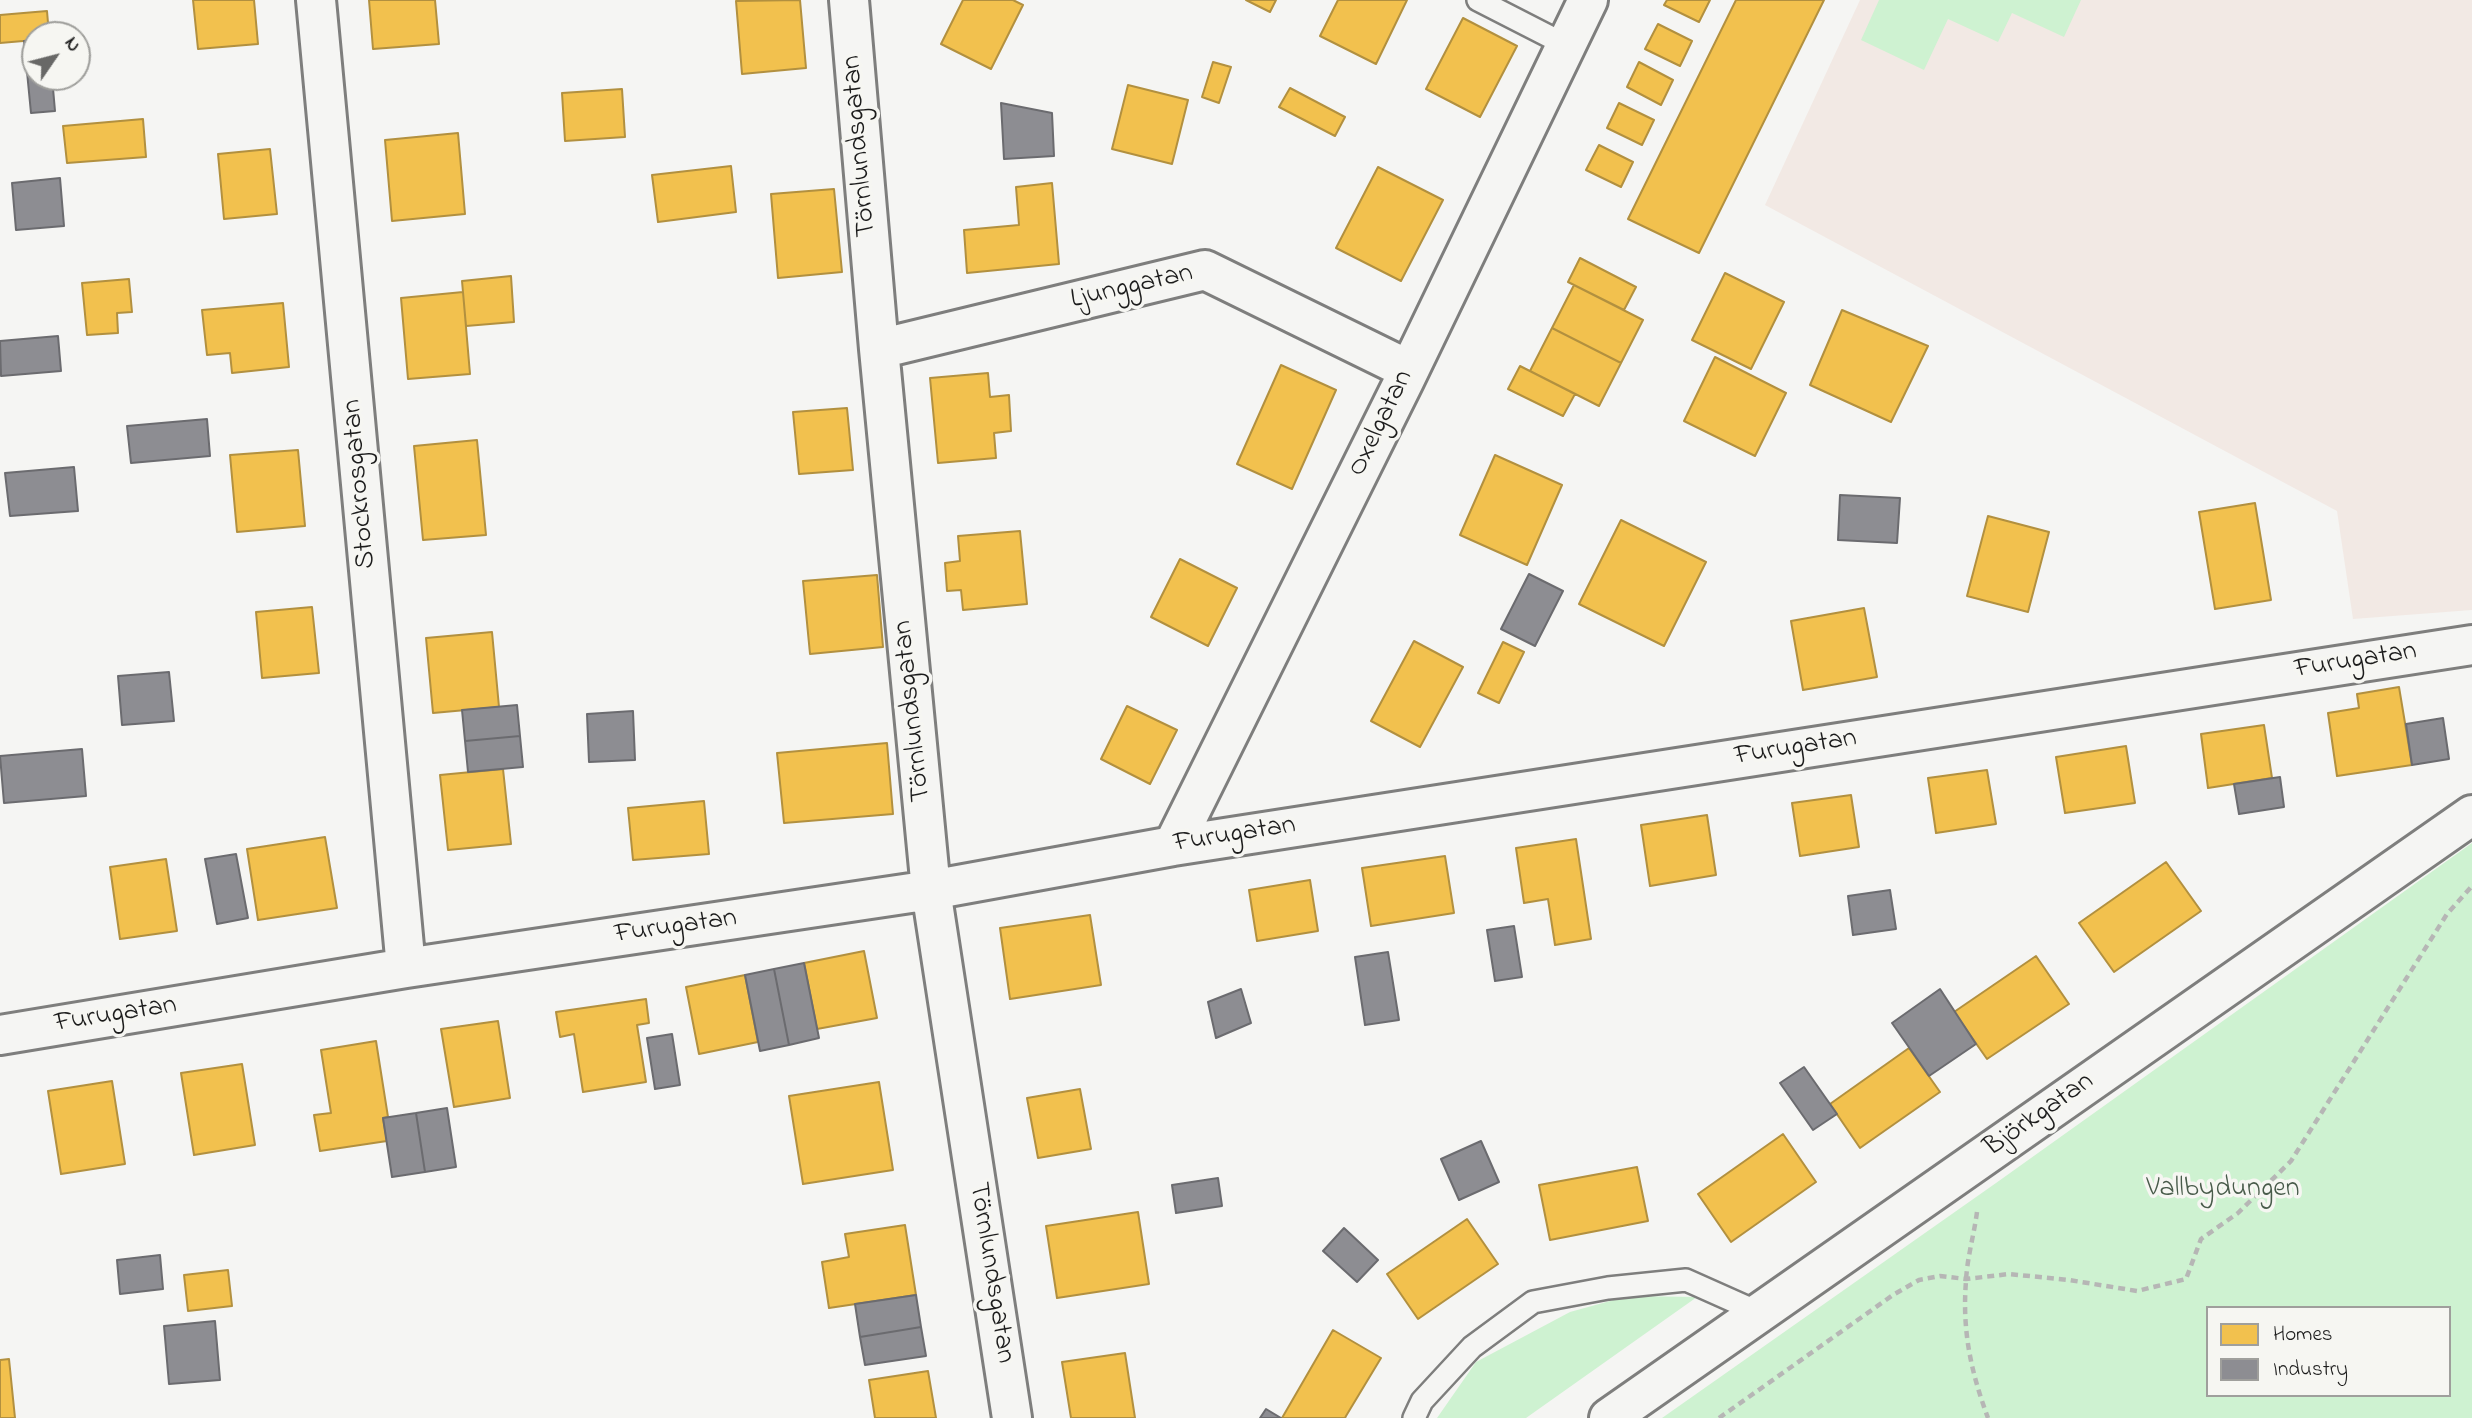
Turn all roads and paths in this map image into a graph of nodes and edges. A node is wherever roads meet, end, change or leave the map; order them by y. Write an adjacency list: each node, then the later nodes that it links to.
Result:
1 (316, 0): 13 (street, Stockrosgatan)
2 (849, 0): 6 (street, Törnlundsgatan)
3 (1478, 0): 5 (lane)
4 (1588, 0): 5 (street, Oxelgatan)
5 (1566, 45): 7 (street, Oxelgatan)
6 (879, 349): 7 (street, Ljunggatan); 12 (street, Törnlundsgatan)
7 (1409, 370): 10 (street, Oxelgatan)
8 (2472, 645): 10 (street, Furugatan)
9 (2472, 815): 15 (street, Björkgatan)
10 (1172, 846): 12 (street, Furugatan)
11 (2472, 886): 16 (path)
12 (931, 890): 13 (street, Furugatan); 18 (street, Törnlundsgatan)
13 (406, 968): 14 (street, Furugatan)
14 (0, 1035)
15 (1965, 1169): 16 (path); 17 (street, Björkgatan)
16 (1966, 1279): 21 (path); 22 (path)
17 (1760, 1313): 19 (lane); 20 (street, Björkgatan)
18 (1012, 1418)
19 (1414, 1418)
20 (1609, 1418)
21 (1719, 1418)
22 (1988, 1418)

